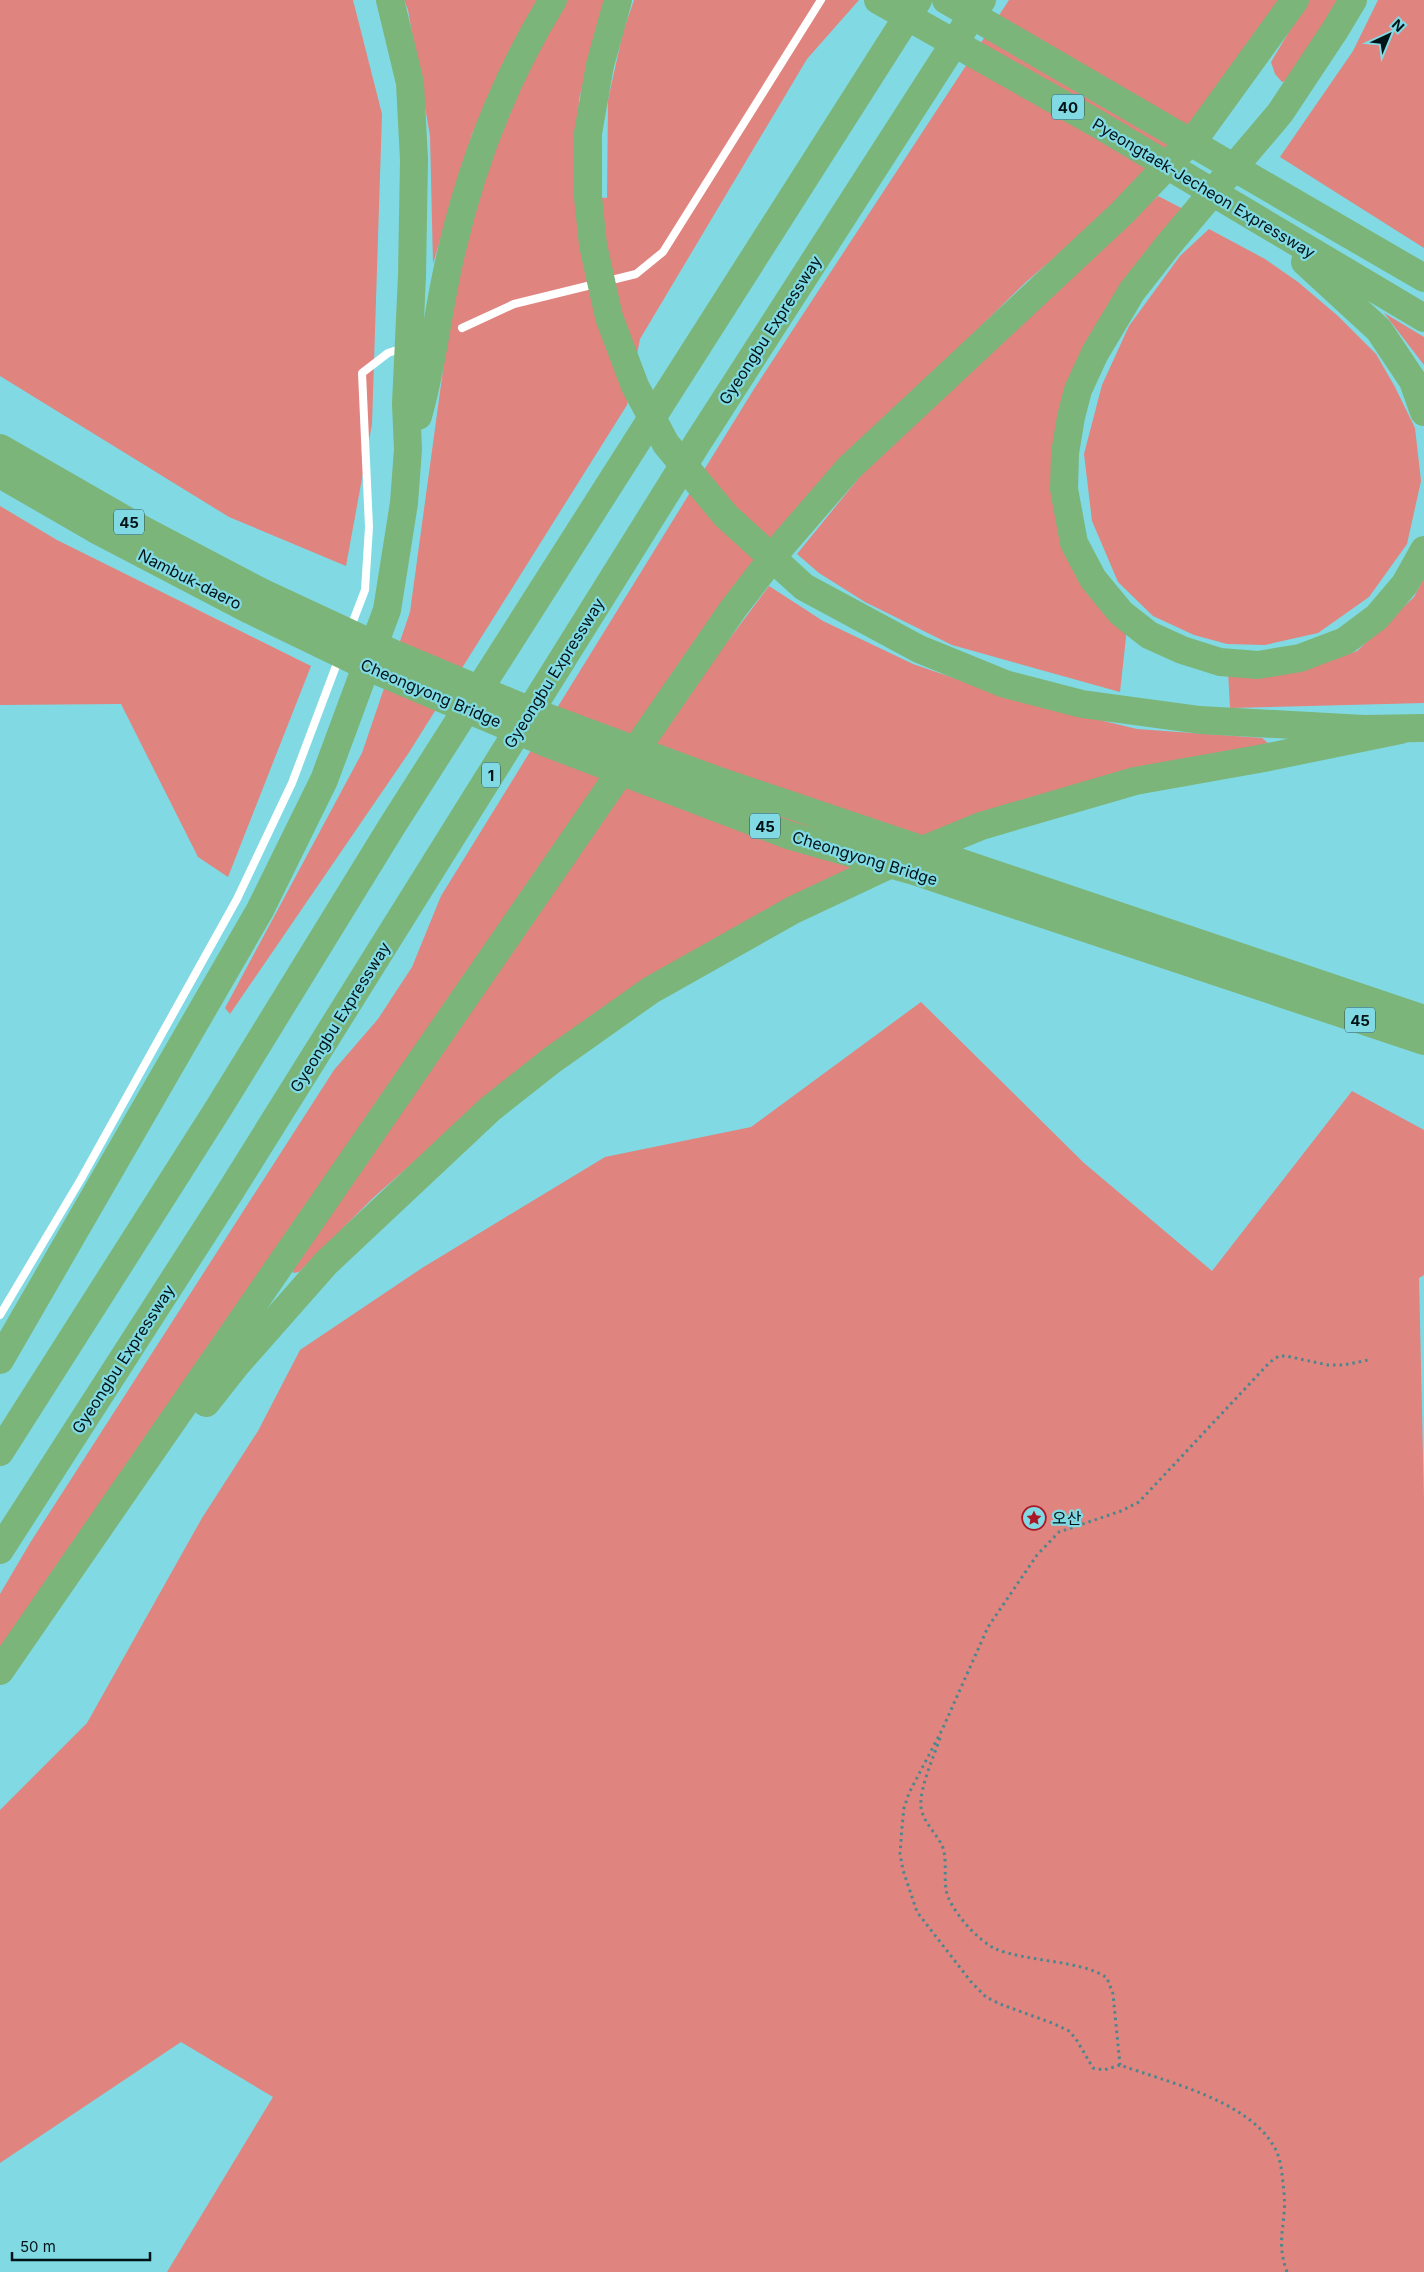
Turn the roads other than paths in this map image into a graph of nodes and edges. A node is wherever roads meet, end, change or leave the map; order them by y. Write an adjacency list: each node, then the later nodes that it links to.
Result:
1 (390, 0): 18 (highway)
2 (553, 0): 18 (highway)
3 (618, 0): 22 (highway)
4 (821, 0): 14 (lane)
5 (878, 0): 11 (highway, Pyeongtaek-Jecheon Expressway / 40)
6 (918, 0): 28 (highway)
7 (946, 0): 12 (highway, Pyeongtaek-Jecheon Expressway / 40)
8 (982, 0): 29 (highway, Gyeongbu Expressway / 1)
9 (1295, 0): 30 (highway)
10 (1353, 0): 20 (highway)
11 (1255, 218): 13 (highway, Pyeongtaek-Jecheon Expressway / 40); 16 (highway)
12 (1424, 278)
13 (1424, 318)
14 (462, 328)
15 (397, 350): 26 (lane)
16 (1424, 412)
17 (0, 448): 21 (highway, Nambuk-daero / 45)
18 (408, 449): 27 (highway)
19 (0, 474): 21 (highway, Nambuk-daero / 45)
20 (1424, 550)
21 (256, 601): 23 (highway, Cheongyong Bridge / 45)
22 (1412, 729): 30 (highway)
23 (1300, 988): 24 (highway, 45); 25 (highway, 45)
24 (1424, 1019)
25 (1424, 1041)
26 (0, 1315)
27 (0, 1360)
28 (0, 1452)
29 (0, 1550)
30 (63, 1582): 31 (highway)
31 (0, 1671)

